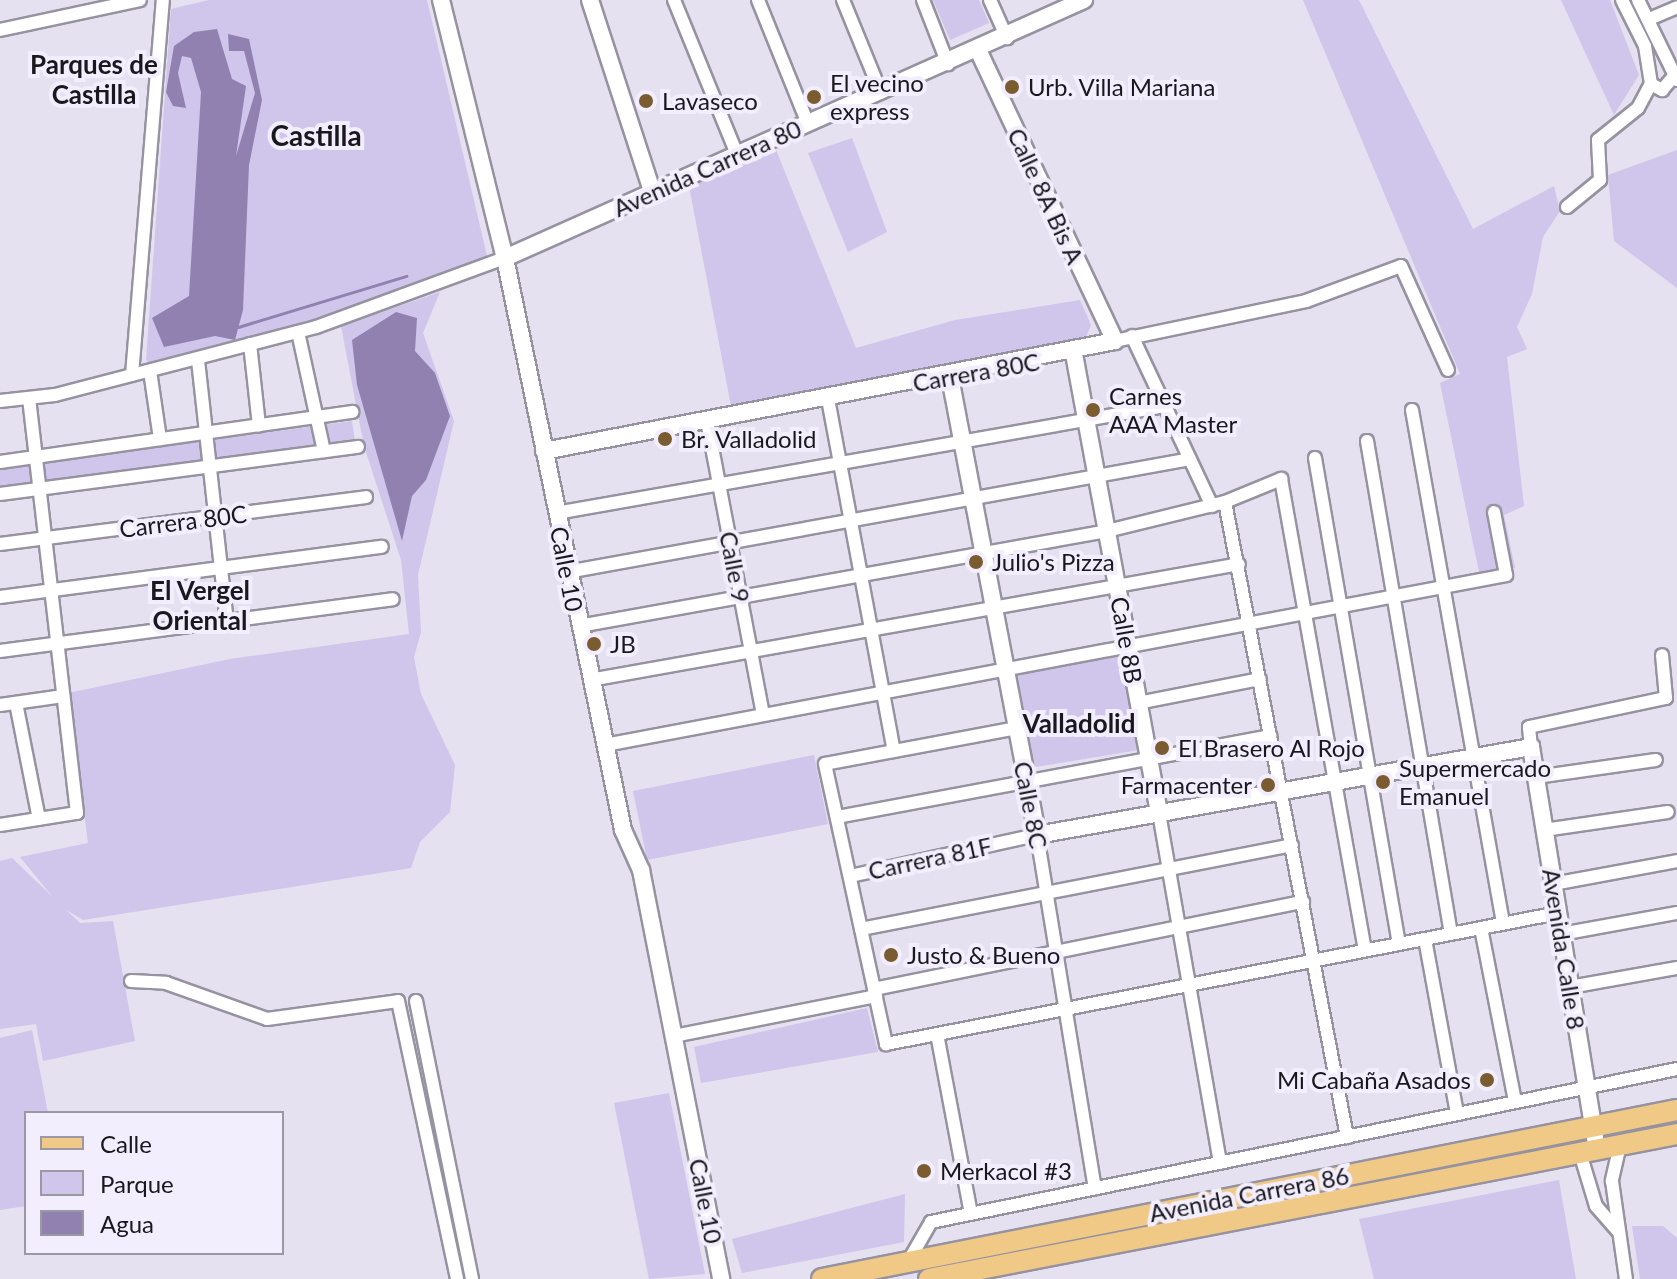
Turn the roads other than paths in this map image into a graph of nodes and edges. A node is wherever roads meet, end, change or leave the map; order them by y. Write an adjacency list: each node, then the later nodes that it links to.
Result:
1 (140, 0): 15 (street)
2 (163, 0): 35 (street)
3 (441, 0): 26 (street, Calle 10)
4 (590, 0): 24 (street)
5 (674, 0): 23 (street)
6 (758, 0): 22 (street)
7 (843, 0): 21 (street)
8 (923, 0): 18 (street)
9 (990, 0): 16 (street)
10 (1622, 0): 20 (street)
11 (1638, 0): 19 (street)
12 (1076, 2): 16 (street, Avenida Carrera 80)
13 (1677, 7): 14 (street)
14 (1654, 17)
15 (0, 30)
16 (1007, 38): 17 (street, Avenida Carrera 80)
17 (978, 50): 18 (street, Avenida Carrera 80); 29 (street, Calle 8A Bis A)
18 (948, 64): 21 (street, Avenida Carrera 80)
19 (1676, 78): 20 (street)
20 (1651, 84): 25 (street)
21 (881, 93): 22 (street, Avenida Carrera 80)
22 (808, 124): 23 (street, Avenida Carrera 80)
23 (737, 154): 24 (street, Avenida Carrera 80)
24 (652, 191): 26 (street, Avenida Carrera 80)
25 (1567, 207)
26 (505, 258): 27 (street); 53 (street, Calle 10)
27 (298, 332): 30 (street); 43 (street)
28 (1132, 336): 29 (street, Carrera 80C); 33 (street, Carrera 80C); 40 (street)
29 (1115, 341): 31 (street, Carrera 80C)
30 (250, 344): 32 (street); 46 (street)
31 (1074, 354): 36 (street, Carrera 80C); 45 (street, Calle 8B)
32 (198, 360): 34 (street); 47 (street)
33 (1448, 370)
34 (150, 371): 35 (street); 48 (street)
35 (132, 375): 37 (street)
36 (950, 377): 38 (street, Carrera 80C); 50 (street, Calle 8C)
37 (29, 399): 39 (street); 54 (street)
38 (828, 399): 44 (street, Carrera 80C); 58 (street)
39 (0, 401)
40 (1165, 406): 45 (street); 56 (street)
41 (1412, 410): 82 (street)
42 (352, 412): 43 (street)
43 (317, 417): 46 (street); 52 (street)
44 (707, 421): 53 (street, Carrera 80C); 61 (street, Calle 9)
45 (1086, 421): 50 (street); 60 (street, Calle 8B)
46 (259, 426): 47 (street)
47 (206, 433): 48 (street); 59 (street)
48 (160, 439): 54 (street)
49 (1367, 441): 84 (street)
50 (963, 443): 58 (street); 65 (street, Calle 8C)
51 (358, 447): 52 (street)
52 (324, 451): 59 (street)
53 (544, 451): 68 (street, Calle 10)
54 (36, 457): 57 (street); 62 (street)
55 (1315, 458): 88 (street)
56 (1190, 459): 60 (street); 66 (street)
57 (0, 462)
58 (840, 465): 61 (street); 70 (street)
59 (210, 466): 62 (street); 69 (street)
60 (1096, 477): 65 (street); 71 (street, Calle 8B)
61 (719, 486): 68 (street); 74 (street, Calle 9)
62 (40, 489): 63 (street); 72 (street)
63 (0, 494)
64 (366, 497): 69 (street, Carrera 80C)
65 (974, 500): 70 (street); 76 (street, Calle 8C)
66 (1218, 504): 71 (street); 77 (street); 90 (street)
67 (1494, 512): 82 (street)
68 (556, 513): 79 (street, Calle 10)
69 (215, 516): 72 (street, Carrera 80C); 78 (street)
70 (851, 523): 74 (street); 80 (street)
71 (1107, 531): 76 (street); 81 (street, Calle 8B)
72 (45, 538): 73 (street, Carrera 80C); 83 (street)
73 (0, 544)
74 (730, 544): 79 (street); 86 (street, Calle 9)
75 (382, 547): 78 (street)
76 (984, 554): 80 (street); 89 (street, Calle 8C)
77 (1239, 564): 81 (street); 92 (street)
78 (221, 568): 83 (street); 91 (street)
79 (567, 572): 93 (street, Calle 10)
80 (861, 577): 86 (street); 94 (street)
81 (1117, 587): 89 (street); 96 (street, Calle 8B)
82 (1442, 587): 84 (street); 115 (street)
83 (51, 591): 85 (street); 95 (street)
84 (1391, 596): 88 (street); 117 (street)
85 (0, 597)
86 (741, 598): 93 (street); 98 (street, Calle 9)
87 (393, 599): 91 (street)
88 (1342, 606): 90 (street); 119 (street)
89 (994, 610): 94 (street); 100 (street, Calle 8C)
90 (1305, 613): 92 (street); 121 (street)
91 (227, 621): 95 (street)
92 (1249, 623): 96 (street); 101 (street)
93 (579, 626): 102 (street, Calle 10)
94 (872, 633): 98 (street); 103 (street)
95 (57, 643): 97 (street); 104 (street)
96 (1128, 646): 100 (street); 106 (street, Calle 8B)
97 (0, 651)
98 (751, 653): 102 (street); 108 (street, Calle 9)
99 (1662, 655): 112 (street)
100 (1005, 669): 103 (street); 109 (street, Calle 8C)
101 (1260, 679): 106 (street); 110 (street)
102 (590, 680): 111 (street, Calle 10)
103 (883, 692): 108 (street); 113 (street)
104 (63, 696): 105 (street); 126 (street)
105 (16, 703): 107 (street); 126 (street)
106 (1138, 703): 114 (street, Calle 8B)
107 (0, 705)
108 (763, 714): 111 (street)
109 (1017, 728): 113 (street); 118 (street, Calle 8C)
110 (1270, 736): 114 (street); 122 (street)
111 (605, 745): 158 (street, Calle 10)
112 (1531, 747): 115 (street, Carrera 81F); 120 (street, Avenida Calle 8)
113 (894, 751): 125 (street)
114 (1148, 758): 118 (street); 124 (street, Calle 8B)
115 (1474, 758): 117 (street, Carrera 81F); 139 (street)
116 (1656, 760): 120 (street)
117 (1423, 767): 119 (street, Carrera 81F); 143 (street)
118 (1025, 776): 125 (street); 129 (street, Calle 8C)
119 (1370, 776): 121 (street, Carrera 81F); 146 (street)
120 (1536, 777): 128 (street, Avenida Calle 8)
121 (1335, 782): 122 (street, Carrera 81F); 147 (street)
122 (1282, 792): 124 (street, Carrera 81F); 130 (street)
123 (1668, 812): 128 (street)
124 (1159, 813): 129 (street, Carrera 81F); 132 (street, Calle 8B)
125 (837, 817): 133 (street)
126 (39, 819): 127 (street)
127 (0, 825)
128 (1544, 830): 134 (street, Avenida Calle 8)
129 (1037, 835): 133 (street, Carrera 81F); 135 (street, Calle 8C)
130 (1292, 845): 132 (street); 136 (street)
131 (1677, 861): 134 (street)
132 (1169, 869): 135 (street); 140 (street, Calle 8B)
133 (850, 876): 142 (street)
134 (1553, 884): 137 (street, Avenida Calle 8)
135 (1048, 892): 142 (street); 148 (street, Calle 8C)
136 (1303, 902): 140 (street); 149 (street)
137 (1558, 913): 139 (street); 144 (street, Avenida Calle 8)
138 (1677, 913): 144 (street)
139 (1503, 923): 141 (street)
140 (1180, 927): 148 (street); 152 (street, Calle 8B)
141 (1481, 928): 143 (street); 161 (street)
142 (861, 929): 154 (street)
143 (1451, 934): 145 (street)
144 (1561, 934): 153 (street, Avenida Calle 8)
145 (1425, 939): 146 (street); 163 (street)
146 (1399, 943): 147 (street)
147 (1365, 950): 149 (street)
148 (1057, 952): 154 (street); 156 (street, Calle 8C)
149 (1313, 960): 152 (street); 166 (street)
150 (1677, 968): 153 (street)
151 (131, 981): 174 (street)
152 (1190, 984): 156 (street); 169 (street, Calle 8B)
153 (1570, 987): 160 (street, Avenida Calle 8)
154 (875, 992): 157 (street); 158 (street)
155 (416, 1001): 175 (street)
156 (1063, 1009): 157 (street); 170 (street, Calle 8C)
157 (937, 1034): 171 (street)
158 (674, 1036): 176 (street, Calle 10)
159 (1677, 1069): 160 (street)
160 (1587, 1087): 161 (street); 164 (street, Avenida Calle 8)
161 (1515, 1102): 163 (street)
162 (1677, 1110): 164 (main road, Avenida Carrera 86)
163 (1457, 1114): 166 (street)
164 (1593, 1125): 168 (street, Avenida Calle 8); 173 (main road, Avenida Carrera 86)
165 (1677, 1134): 167 (main road, Avenida Carrera 86)
166 (1347, 1137): 169 (street)
167 (1620, 1145): 168 (main road, Avenida Carrera 86); 172 (street)
168 (1588, 1151): 172 (street); 178 (main road, Avenida Carrera 86)
169 (1220, 1163): 170 (street)
170 (1095, 1188): 171 (street)
171 (971, 1214): 173 (street)
172 (1619, 1234): 179 (street)
173 (908, 1262): 177 (main road, Avenida Carrera 86)
174 (457, 1279)
175 (472, 1279)
176 (721, 1279)
177 (822, 1279)
178 (929, 1279)
179 (1626, 1279)

